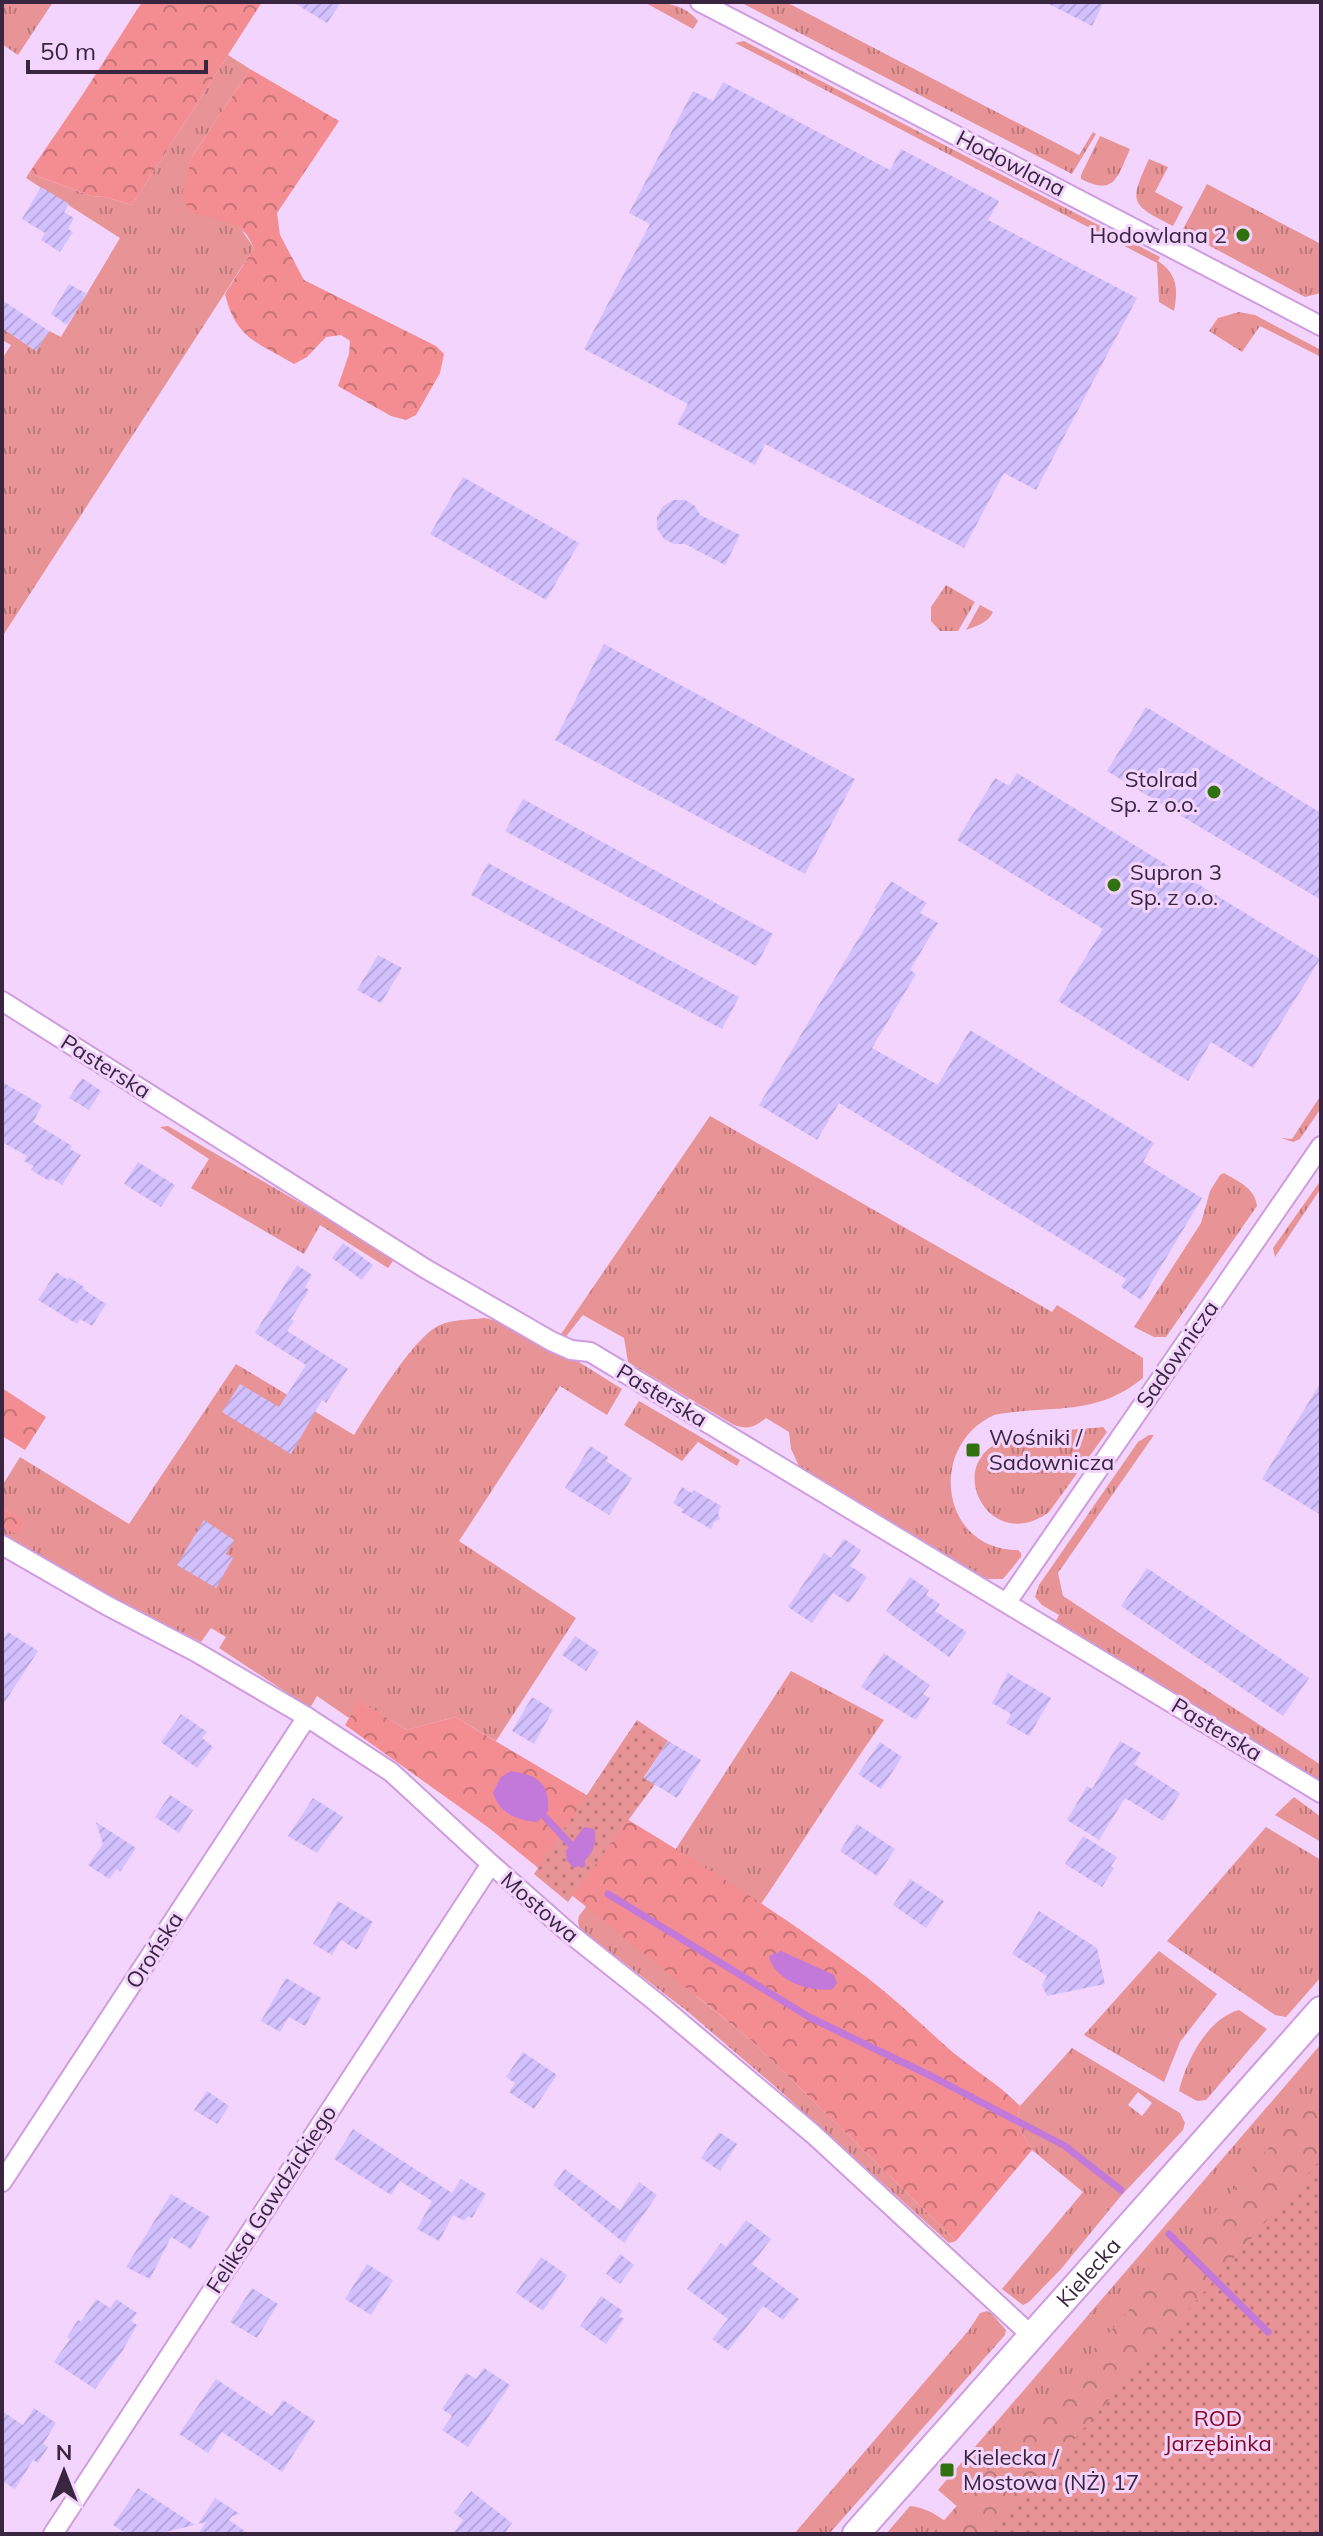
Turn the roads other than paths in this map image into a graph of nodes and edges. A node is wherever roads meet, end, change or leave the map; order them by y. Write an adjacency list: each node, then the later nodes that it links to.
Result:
1 (700, 2): 2 (street, Hodowlana)
2 (1321, 326)
3 (2, 1001): 6 (street, Pasterska)
4 (1321, 1146): 6 (street, Sadownicza)
5 (2, 1545): 7 (street, Mostowa)
6 (1007, 1602): 8 (street, Pasterska)
7 (307, 1717): 9 (street, Mostowa); 11 (street, Orońska)
8 (1321, 1793)
9 (491, 1864): 12 (street, Mostowa); 13 (street, Feliksa Gawdzickiego)
10 (1321, 2010): 12 (main road, Kielecka)
11 (2, 2182)
12 (1032, 2336): 14 (main road, Kielecka)
13 (53, 2534)
14 (856, 2534)

